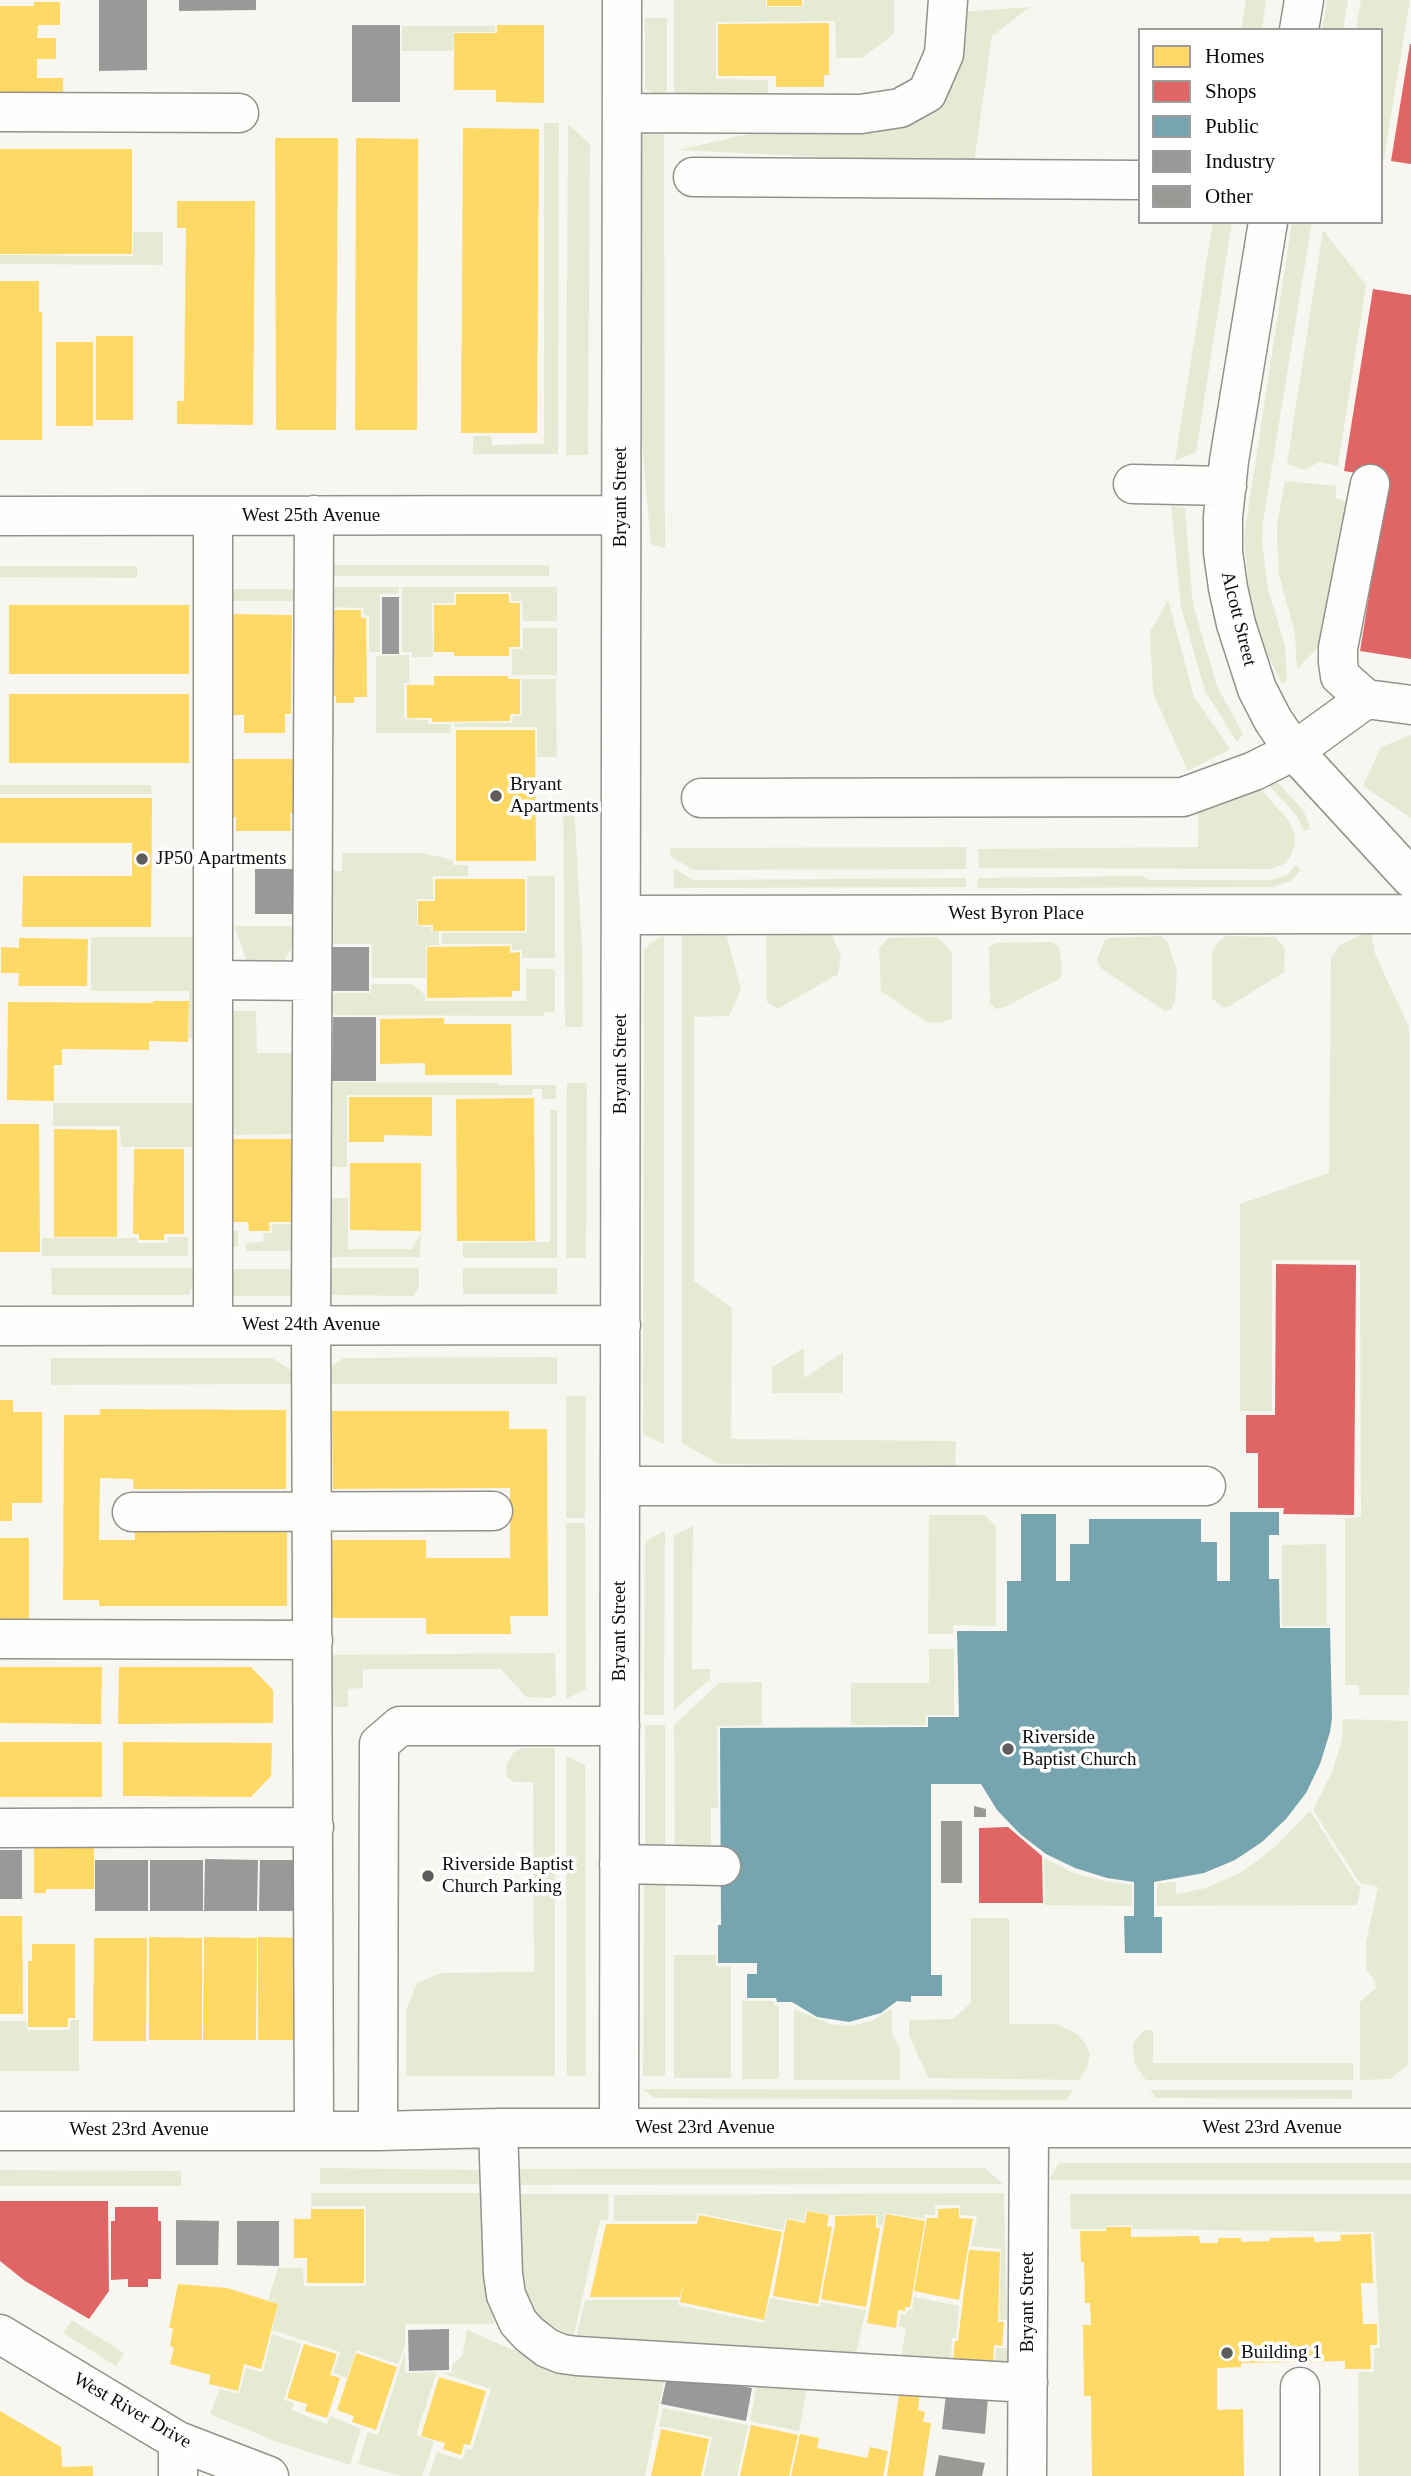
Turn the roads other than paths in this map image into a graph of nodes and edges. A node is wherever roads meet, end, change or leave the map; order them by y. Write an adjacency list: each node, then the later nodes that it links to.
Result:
1 (622, 0): 7 (street, Bryant Street)
2 (948, 0): 7 (street)
3 (1304, 0): 4 (street)
4 (1299, 28)
5 (0, 112): 6 (street)
6 (239, 113)
7 (622, 113): 14 (street, Bryant Street)
8 (693, 177): 9 (street)
9 (1138, 180)
10 (1268, 224): 13 (street, Alcott Street)
11 (1133, 484): 13 (street)
12 (1370, 484): 18 (street)
13 (1227, 486): 20 (street, Alcott Street)
14 (621, 514): 15 (street, West 25th Avenue); 24 (street, Bryant Street)
15 (314, 515): 17 (street, West 25th Avenue); 26 (street)
16 (0, 516): 17 (street, West 25th Avenue)
17 (213, 516): 25 (street)
18 (1366, 699): 19 (street); 20 (street)
19 (1411, 705)
20 (1294, 751): 21 (street); 22 (street, Alcott Street)
21 (701, 798)
22 (1411, 878)
23 (1411, 914): 24 (street, West Byron Place)
24 (621, 915): 29 (street, Bryant Street)
25 (213, 981): 26 (street); 27 (street)
26 (312, 981): 28 (street)
27 (213, 1325): 28 (street, West 24th Avenue); 30 (street, West 24th Avenue)
28 (311, 1325): 29 (street, West 24th Avenue); 34 (street)
29 (621, 1325): 31 (street, Bryant Street)
30 (0, 1326)
31 (621, 1486): 32 (street); 38 (street, Bryant Street)
32 (1206, 1486)
33 (132, 1511): 34 (street)
34 (312, 1511): 35 (street); 37 (street)
35 (493, 1511)
36 (0, 1639): 37 (street)
37 (313, 1640): 40 (street)
38 (620, 1726): 41 (street, Bryant Street); 49 (street)
39 (0, 1828): 40 (street)
40 (314, 1828): 47 (street)
41 (620, 1864): 42 (street); 44 (street, Bryant Street)
42 (721, 1866)
43 (498, 2128): 44 (street, West 23rd Avenue); 49 (street, West 23rd Avenue); 51 (street)
44 (619, 2128): 45 (street, West 23rd Avenue)
45 (1029, 2128): 46 (street, West 23rd Avenue); 51 (street, Bryant Street)
46 (1411, 2128)
47 (314, 2130): 48 (street, West 23rd Avenue); 49 (street, West 23rd Avenue)
48 (0, 2131)
49 (378, 2131)
50 (0, 2334): 53 (street, West River Drive)
51 (1028, 2383): 55 (street, Bryant Street)
52 (1300, 2387): 56 (street)
53 (178, 2458): 54 (street, West River Drive)
54 (269, 2476)
55 (1027, 2476)
56 (1300, 2476)

